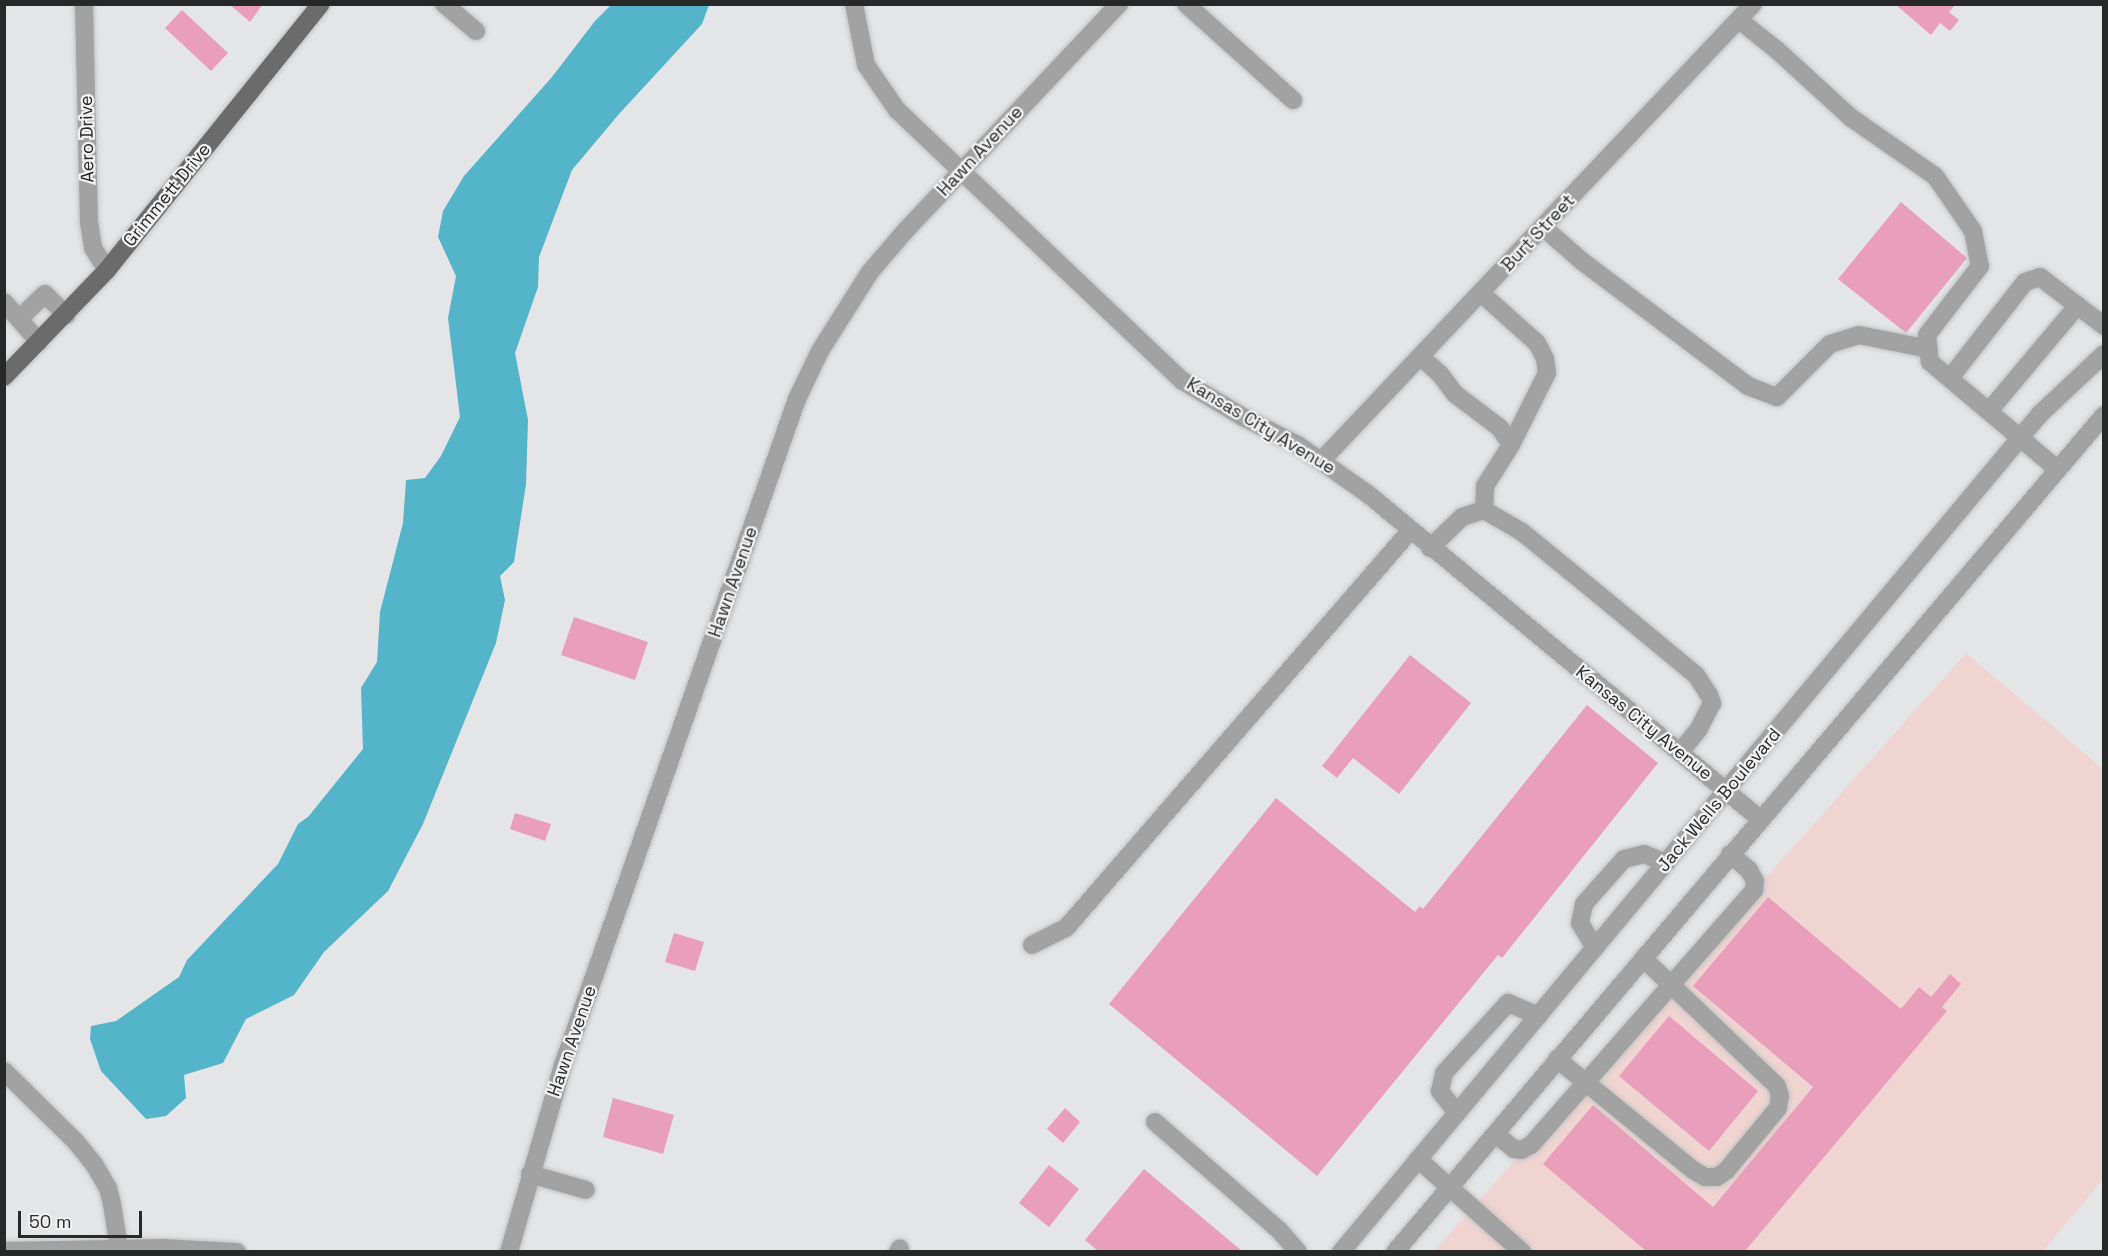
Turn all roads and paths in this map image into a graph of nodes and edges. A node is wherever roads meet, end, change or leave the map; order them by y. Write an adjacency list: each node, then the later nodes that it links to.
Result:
1 (84, 4): 13 (street, Aero Drive)
2 (321, 4): 13 (main road, Grimmett Drive)
3 (444, 4): 9 (street)
4 (854, 4): 11 (street, Kansas City Avenue)
5 (1119, 4): 11 (street, Hawn Avenue)
6 (1186, 4): 10 (street)
7 (1753, 4): 8 (street, Burt Street)
8 (1739, 20): 12 (street, Burt Street); 21 (street)
9 (476, 31)
10 (1293, 100)
11 (960, 172): 30 (street, Kansas City Avenue); 52 (street, Hawn Avenue)
12 (1543, 227): 14 (street, Burt Street); 21 (street)
13 (106, 270): 17 (main road, Grimmett Drive)
14 (1480, 293): 23 (street, Burt Street); 29 (street)
15 (4, 302): 18 (street)
16 (2078, 305): 19 (street); 25 (street); 26 (street)
17 (66, 315): 18 (street); 20 (main road, Grimmett Drive)
18 (19, 319): 20 (street)
19 (2103, 326)
20 (39, 342): 24 (main road, Grimmett Drive)
21 (1929, 349): 25 (street)
22 (2103, 354): 28 (street, Jack Wells Boulevard)
23 (1420, 357): 29 (street); 30 (street, Burt Street)
24 (4, 377)
25 (1950, 378): 26 (street)
26 (1989, 411): 28 (street)
27 (2103, 415): 31 (street)
28 (2021, 437): 31 (street); 36 (street, Jack Wells Boulevard)
29 (1511, 445): 32 (street)
30 (1322, 460): 33 (street, Kansas City Avenue)
31 (2056, 468): 37 (street)
32 (1484, 510): 34 (street); 35 (street)
33 (1410, 531): 34 (street, Kansas City Avenue); 40 (street)
34 (1430, 548): 35 (street, Kansas City Avenue)
35 (1680, 752): 36 (street, Kansas City Avenue)
36 (1727, 791): 37 (street, Kansas City Avenue); 39 (street, Jack Wells Boulevard)
37 (1760, 819): 38 (street)
38 (1730, 854): 42 (street); 43 (street)
39 (1666, 863): 41 (street, Jack Wells Boulevard); 41 (street)
40 (1032, 945)
41 (1595, 948): 44 (street, Jack Wells Boulevard)
42 (1643, 958): 43 (street); 45 (street)
43 (1670, 984): 47 (street); 47 (street)
44 (1538, 1016): 48 (street, Jack Wells Boulevard); 48 (street)
45 (1557, 1059): 47 (street); 50 (street)
46 (4, 1071): 55 (street)
47 (1585, 1082): 50 (street)
48 (1457, 1113): 51 (street, Jack Wells Boulevard)
49 (1155, 1122): 59 (street)
50 (1495, 1134): 53 (street)
51 (1418, 1159): 53 (street); 60 (street, Jack Wells Boulevard)
52 (530, 1174): 54 (street); 58 (street, Hawn Avenue)
53 (1450, 1186): 61 (street); 62 (street)
54 (586, 1190)
55 (119, 1248): 56 (street); 57 (street)
56 (4, 1251)
57 (237, 1251)
58 (509, 1251)
59 (1298, 1251)
60 (1341, 1251)
61 (1395, 1251)
62 (1522, 1251)

